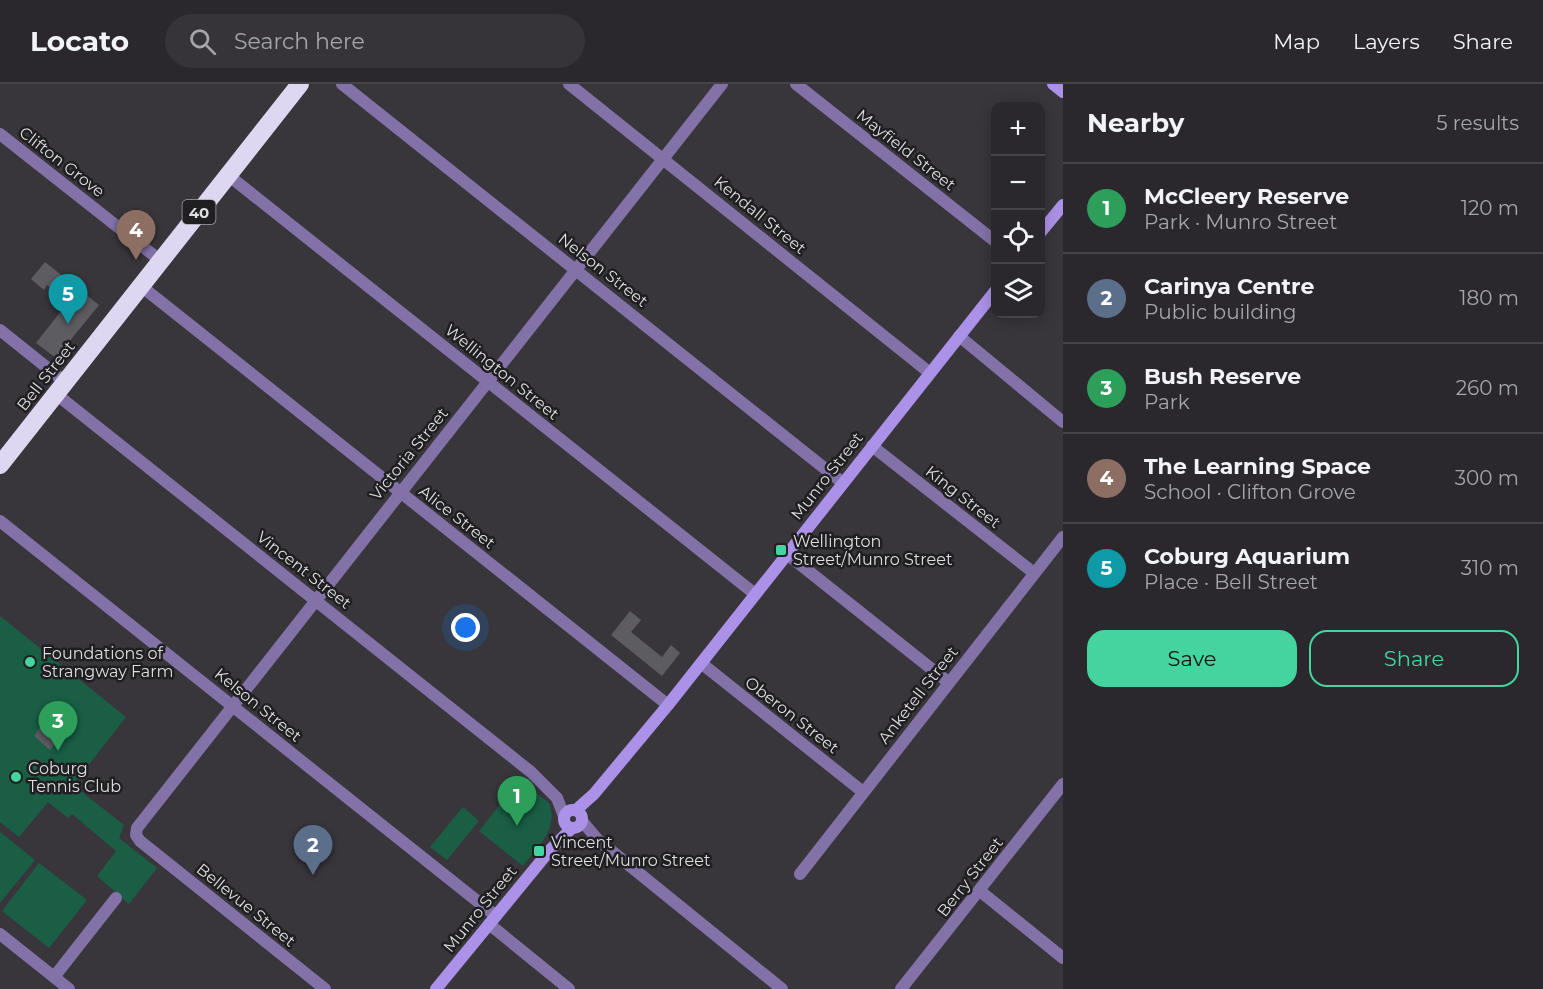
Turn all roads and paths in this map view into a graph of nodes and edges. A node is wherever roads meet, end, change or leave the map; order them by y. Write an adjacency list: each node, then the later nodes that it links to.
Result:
1 (300, 84): 10 (highway, Bell Street / 40)
2 (342, 84): 15 (street, Nelson Street)
3 (569, 84): 9 (street, Kendall Street)
4 (722, 84): 9 (street, Victoria Street)
5 (796, 84): 13 (street, Mayfield Street)
6 (1053, 84): 7 (street)
7 (1063, 92)
8 (0, 134): 14 (street, Clifton Grove)
9 (663, 159): 15 (street, Victoria Street); 20 (street, Kendall Street)
10 (228, 175): 14 (highway, Bell Street / 40); 21 (street, Wellington Street)
11 (1063, 205): 12 (street)
12 (1045, 228)
13 (991, 238)
14 (161, 261): 16 (highway, Bell Street / 40)
15 (576, 270): 21 (street, Victoria Street); 26 (street, Nelson Street)
16 (141, 286): 22 (highway, Bell Street / 40); 27 (street, Alice Street)
17 (991, 296): 19 (street, Munro Street)
18 (0, 330): 22 (street, Vincent Street)
19 (959, 336): 20 (street, Munro Street); 23 (street)
20 (930, 373): 24 (street, Munro Street)
21 (488, 382): 27 (street, Victoria Street); 32 (street, Wellington Street)
22 (61, 388): 25 (highway, Bell Street / 40); 33 (street, Vincent Street)
23 (1063, 422)
24 (872, 446): 26 (street, Munro Street); 31 (street, King Street)
25 (0, 465)
26 (843, 483): 30 (street, Munro Street)
27 (400, 492): 33 (street, Victoria Street); 36 (street, Alice Street)
28 (0, 521): 37 (street, Kelson Street)
29 (1063, 537): 31 (street, Anketell Street)
30 (787, 554): 32 (street, Munro Street); 35 (street)
31 (1034, 573): 35 (street, Anketell Street)
32 (755, 594): 34 (street, Munro Street)
33 (315, 600): 37 (street, Victoria Street); 40 (street, Vincent Street)
34 (701, 663): 36 (street, Munro Street); 39 (street, Oberon Street)
35 (948, 682): 39 (street, Anketell Street)
36 (668, 705): 40 (street, Munro Street)
37 (232, 706): 41 (street, Victoria Street); 45 (street, Kelson Street)
38 (1063, 784): 43 (street, Berry Street)
39 (863, 792): 42 (street, Anketell Street)
40 (574, 819): 45 (street, Munro Street); 53 (street, Vincent Street)
41 (146, 846): 50 (street, Bellevue Street)
42 (800, 874)
43 (980, 891): 47 (street); 54 (street, Berry Street)
44 (116, 898): 48 (street)
45 (492, 920): 51 (street, Munro Street); 52 (street, Kelson Street)
46 (0, 934): 48 (street)
47 (1063, 958)
48 (54, 977): 49 (street)
49 (69, 989)
50 (325, 989)
51 (436, 989)
52 (569, 989)
53 (782, 989)
54 (902, 989)

